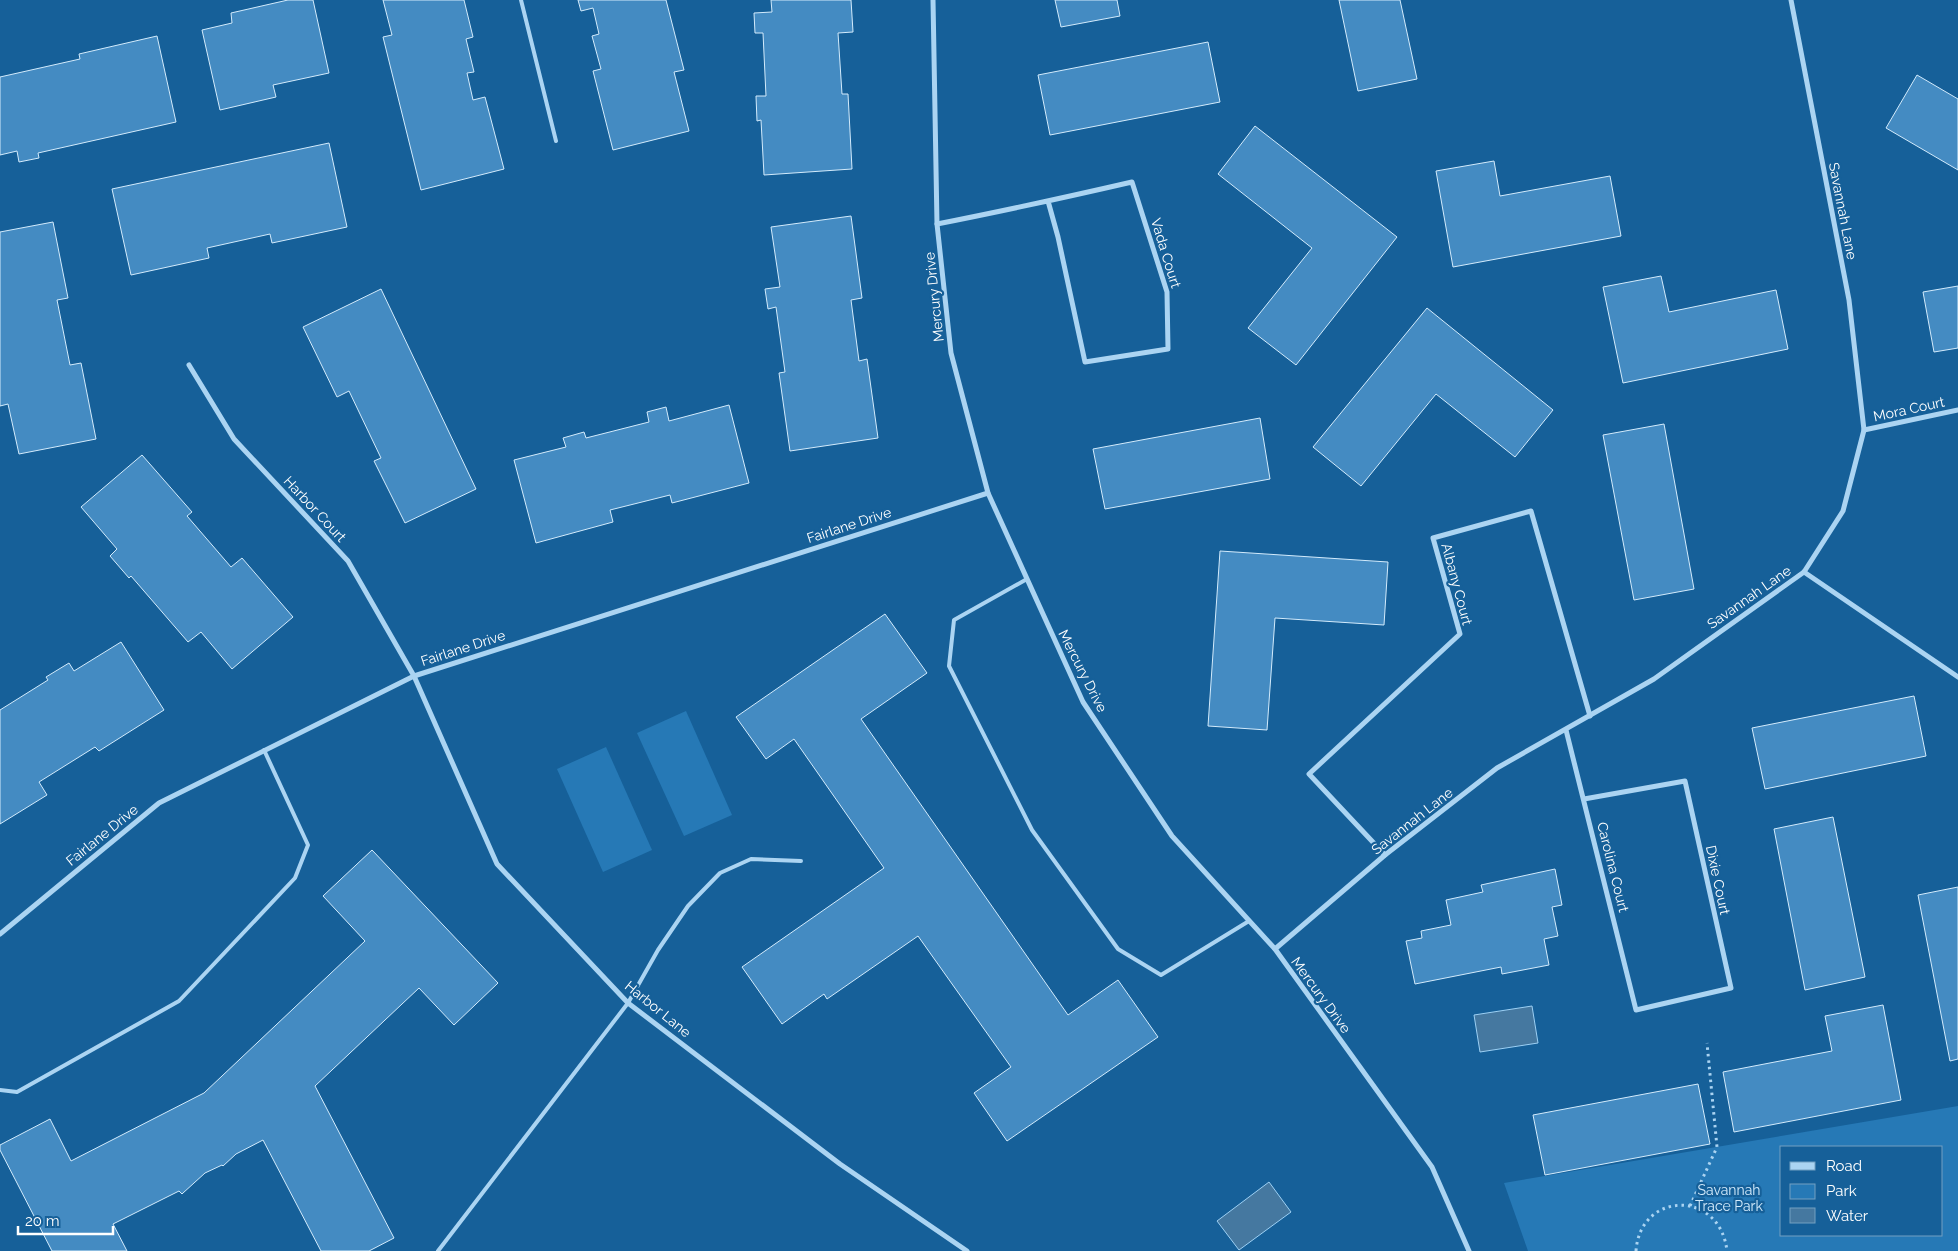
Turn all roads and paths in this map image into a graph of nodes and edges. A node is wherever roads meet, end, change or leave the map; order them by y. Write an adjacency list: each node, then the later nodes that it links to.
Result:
1 (521, 0): 4 (lane)
2 (933, 0): 6 (street, Mercury Drive)
3 (1791, 0): 9 (street, Savannah Lane)
4 (556, 141)
5 (1048, 202): 5 (street, Vada Court); 6 (street, Vada Court)
6 (937, 224): 10 (street, Mercury Drive)
7 (189, 365): 13 (street, Harbor Court)
8 (1958, 410): 9 (street, Mora Court)
9 (1864, 430): 11 (street, Savannah Lane)
10 (988, 493): 12 (street, Mercury Drive); 13 (street, Fairlane Drive)
11 (1804, 572): 14 (street); 15 (street, Savannah Lane)
12 (1027, 579): 21 (street, Mercury Drive); 21 (lane)
13 (414, 676): 17 (street, Fairlane Drive); 24 (street, Harbor Lane)
14 (1958, 677)
15 (1590, 716): 16 (street, Savannah Lane); 19 (street, Albany Court)
16 (1566, 730): 18 (street, Carolina Court); 19 (street, Savannah Lane)
17 (264, 750): 22 (street, Fairlane Drive); 27 (lane)
18 (1584, 799): 25 (street, Carolina Court); 25 (street, Dixie Court)
19 (1385, 855): 23 (street, Savannah Lane)
20 (801, 861): 24 (lane)
21 (1249, 921): 23 (street, Mercury Drive)
22 (0, 934)
23 (1275, 949): 31 (street, Mercury Drive)
24 (628, 1003): 29 (lane); 30 (street, Harbor Lane)
25 (1636, 1010)
26 (1707, 1043): 28 (path)
27 (0, 1090)
28 (1690, 1206): 32 (path); 33 (path)
29 (438, 1251)
30 (967, 1251)
31 (1469, 1251)
32 (1636, 1251)
33 (1726, 1251)

